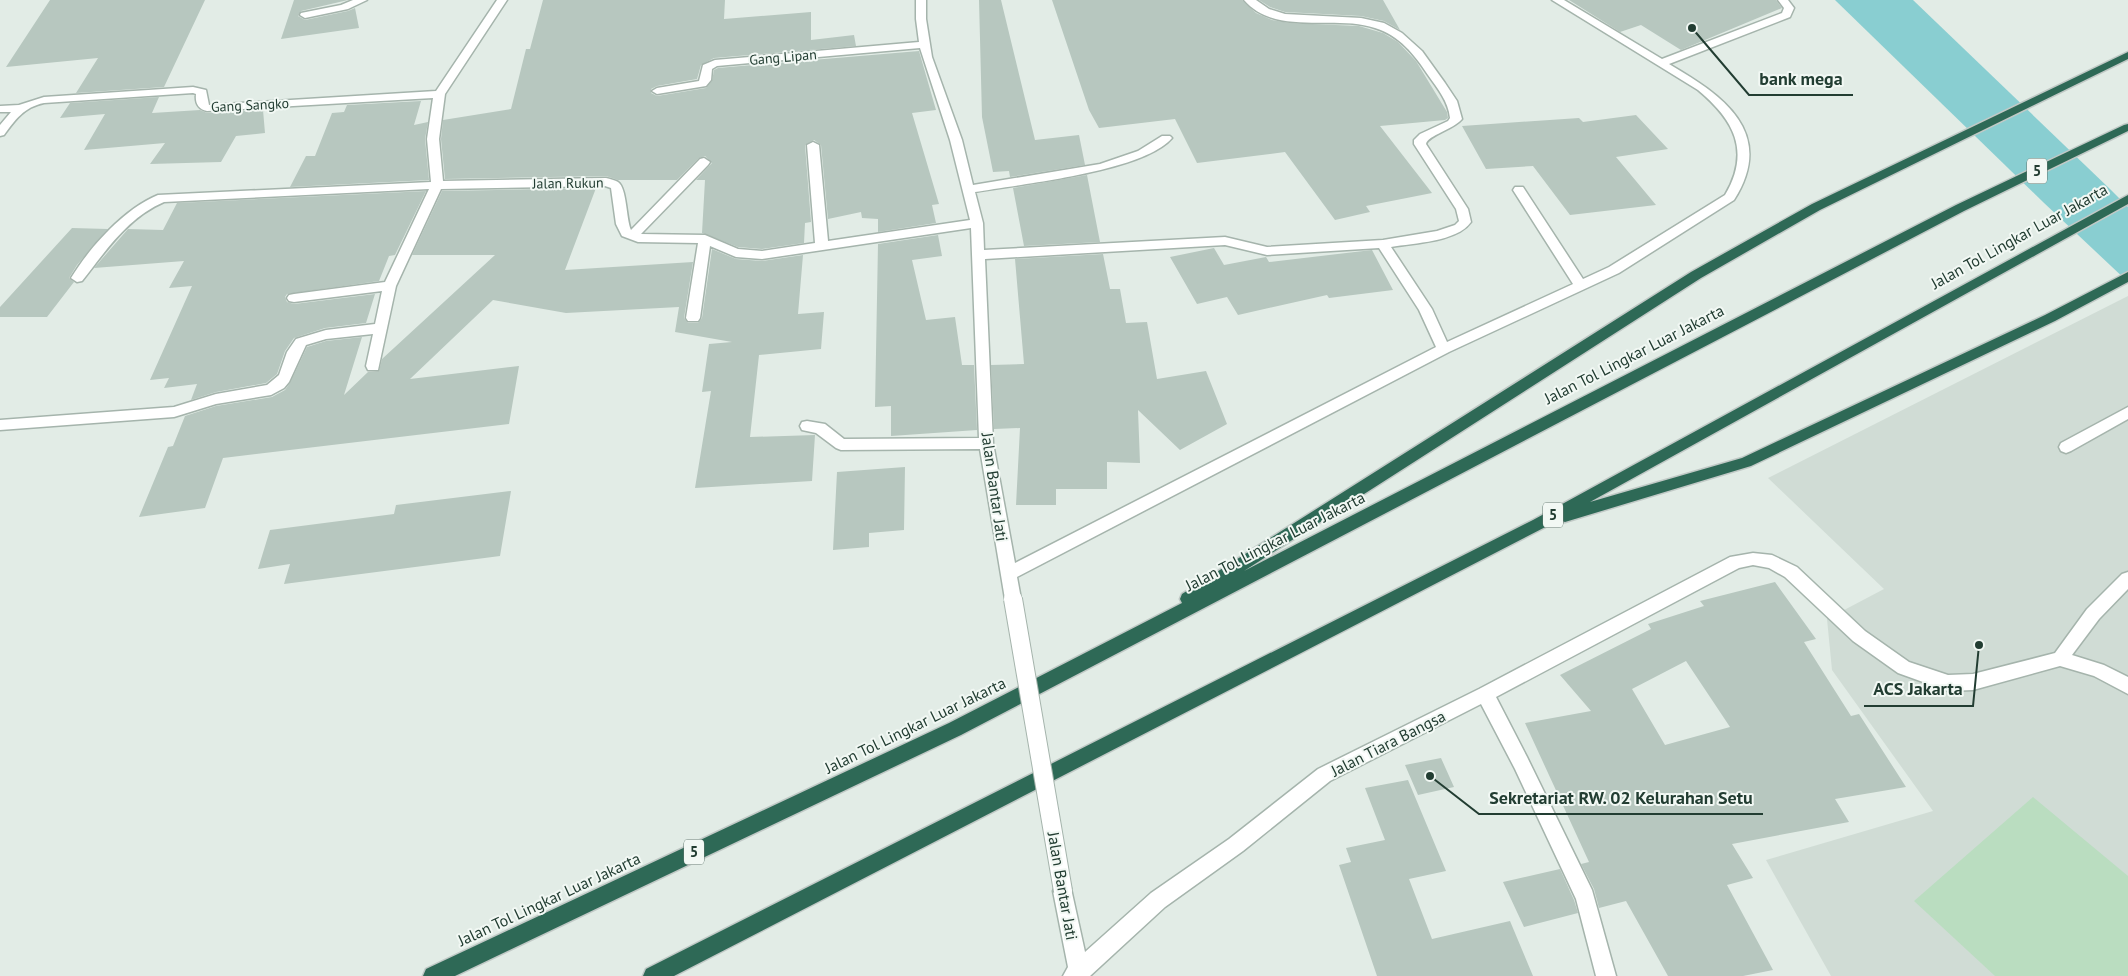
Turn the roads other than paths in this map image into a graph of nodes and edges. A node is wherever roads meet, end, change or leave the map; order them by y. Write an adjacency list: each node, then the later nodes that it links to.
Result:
1 (362, 0): 7 (street)
2 (502, 0): 12 (street)
3 (921, 0): 8 (street, Jalan Bantar Jati)
4 (1249, 0): 27 (street)
5 (1557, 0): 10 (street)
6 (1783, 0): 10 (street)
7 (305, 15)
8 (924, 45): 11 (street, Gang Lipan); 21 (street, Jalan Bantar Jati)
9 (2128, 55): 47 (highway)
10 (1662, 63): 33 (street)
11 (657, 92)
12 (439, 94): 13 (street, Gang Sangko); 20 (street)
13 (19, 108): 14 (street); 16 (street)
14 (0, 109)
15 (2128, 127): 47 (highway, Jalan Tol Lingkar Luar Jakarta / 5)
16 (0, 133)
17 (1166, 138): 21 (street)
18 (813, 144): 28 (street)
19 (704, 162): 25 (street)
20 (437, 185): 25 (street, Jalan Rukun); 31 (street, Jalan Rukun); 32 (street)
21 (970, 189): 24 (street, Jalan Bantar Jati)
22 (1519, 190): 33 (street)
23 (2128, 199): 44 (highway, Jalan Tol Lingkar Luar Jakarta / 5)
24 (977, 222): 28 (street); 29 (street, Jalan Bantar Jati)
25 (632, 236): 26 (street)
26 (705, 239): 28 (street); 35 (street)
27 (1383, 244): 29 (street); 37 (street)
28 (822, 246)
29 (979, 255): 42 (street, Jalan Bantar Jati)
30 (2128, 276): 44 (highway)
31 (76, 278)
32 (390, 286): 34 (street); 36 (street)
33 (1581, 286): 37 (street)
34 (294, 298)
35 (694, 318)
36 (381, 328): 38 (street); 40 (street)
37 (1444, 349): 45 (street)
38 (373, 366)
39 (2128, 412): 43 (street)
40 (0, 424)
41 (806, 426): 42 (street)
42 (986, 443): 45 (street, Jalan Bantar Jati)
43 (2066, 447)
44 (1538, 524): 53 (highway, Jalan Tol Lingkar Luar Jakarta / 5)
45 (1008, 574): 51 (street, Jalan Bantar Jati, bridge)
46 (2128, 579): 48 (street)
47 (1104, 652): 52 (highway, Jalan Tol Lingkar Luar Jakarta / 5)
48 (2060, 659): 49 (street); 50 (street, Jalan Tiara Bangsa)
49 (2128, 686)
50 (1485, 694): 51 (street, Jalan Tiara Bangsa); 54 (street)
51 (1078, 975)
52 (433, 976)
53 (653, 976)
54 (1606, 976)

